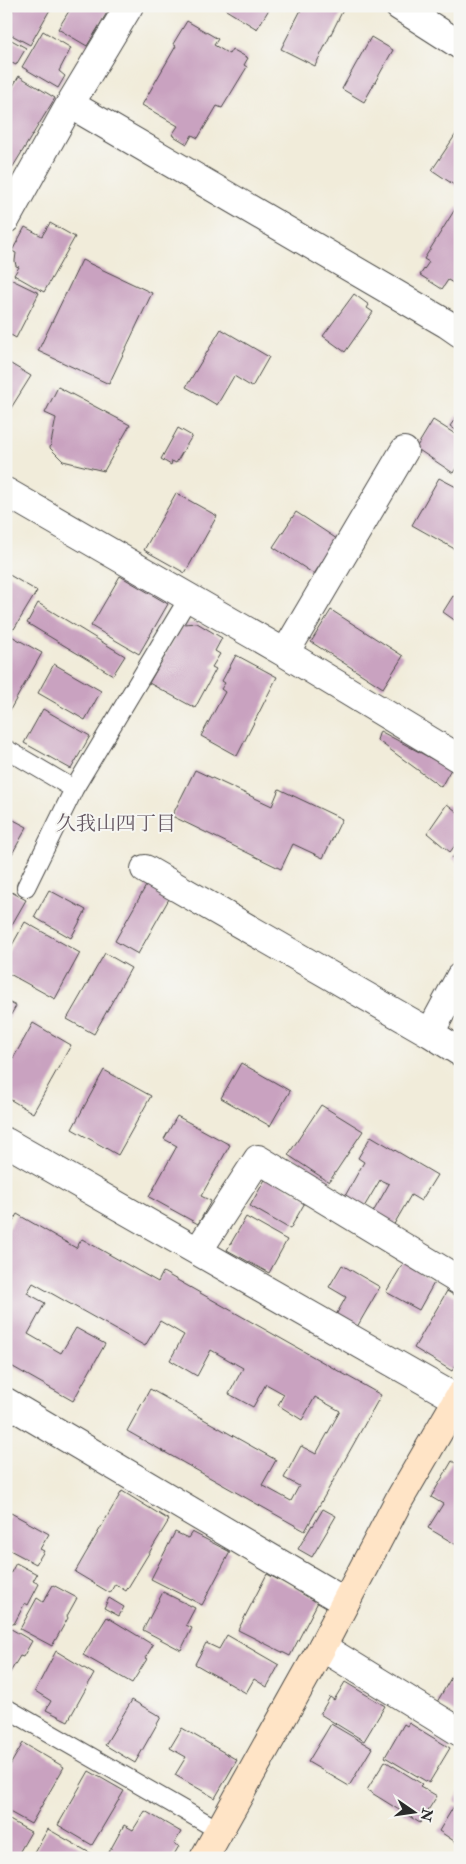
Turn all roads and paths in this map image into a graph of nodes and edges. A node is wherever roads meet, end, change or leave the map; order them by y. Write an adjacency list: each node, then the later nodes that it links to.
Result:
1 (129, 6): 4 (street)
2 (399, 6): 3 (street)
3 (460, 44)
4 (70, 104): 5 (street); 6 (street)
5 (6, 219)
6 (460, 334)
7 (404, 451): 10 (street)
8 (6, 492): 9 (street)
9 (189, 597): 10 (street); 13 (lane)
10 (285, 653): 12 (street)
11 (6, 749): 13 (lane)
12 (460, 759)
13 (74, 789): 15 (lane)
14 (144, 869): 17 (street)
15 (26, 887)
16 (460, 977): 17 (street)
17 (430, 1033): 18 (street)
18 (460, 1052)
19 (6, 1142): 20 (street)
20 (198, 1251): 21 (street); 22 (street)
21 (460, 1281)
22 (459, 1397): 24 (street)
23 (6, 1402): 24 (street)
24 (345, 1602): 25 (street)
25 (322, 1647): 27 (street); 28 (street)
26 (6, 1708): 28 (lane)
27 (460, 1732)
28 (220, 1831): 29 (street)
29 (204, 1858)

